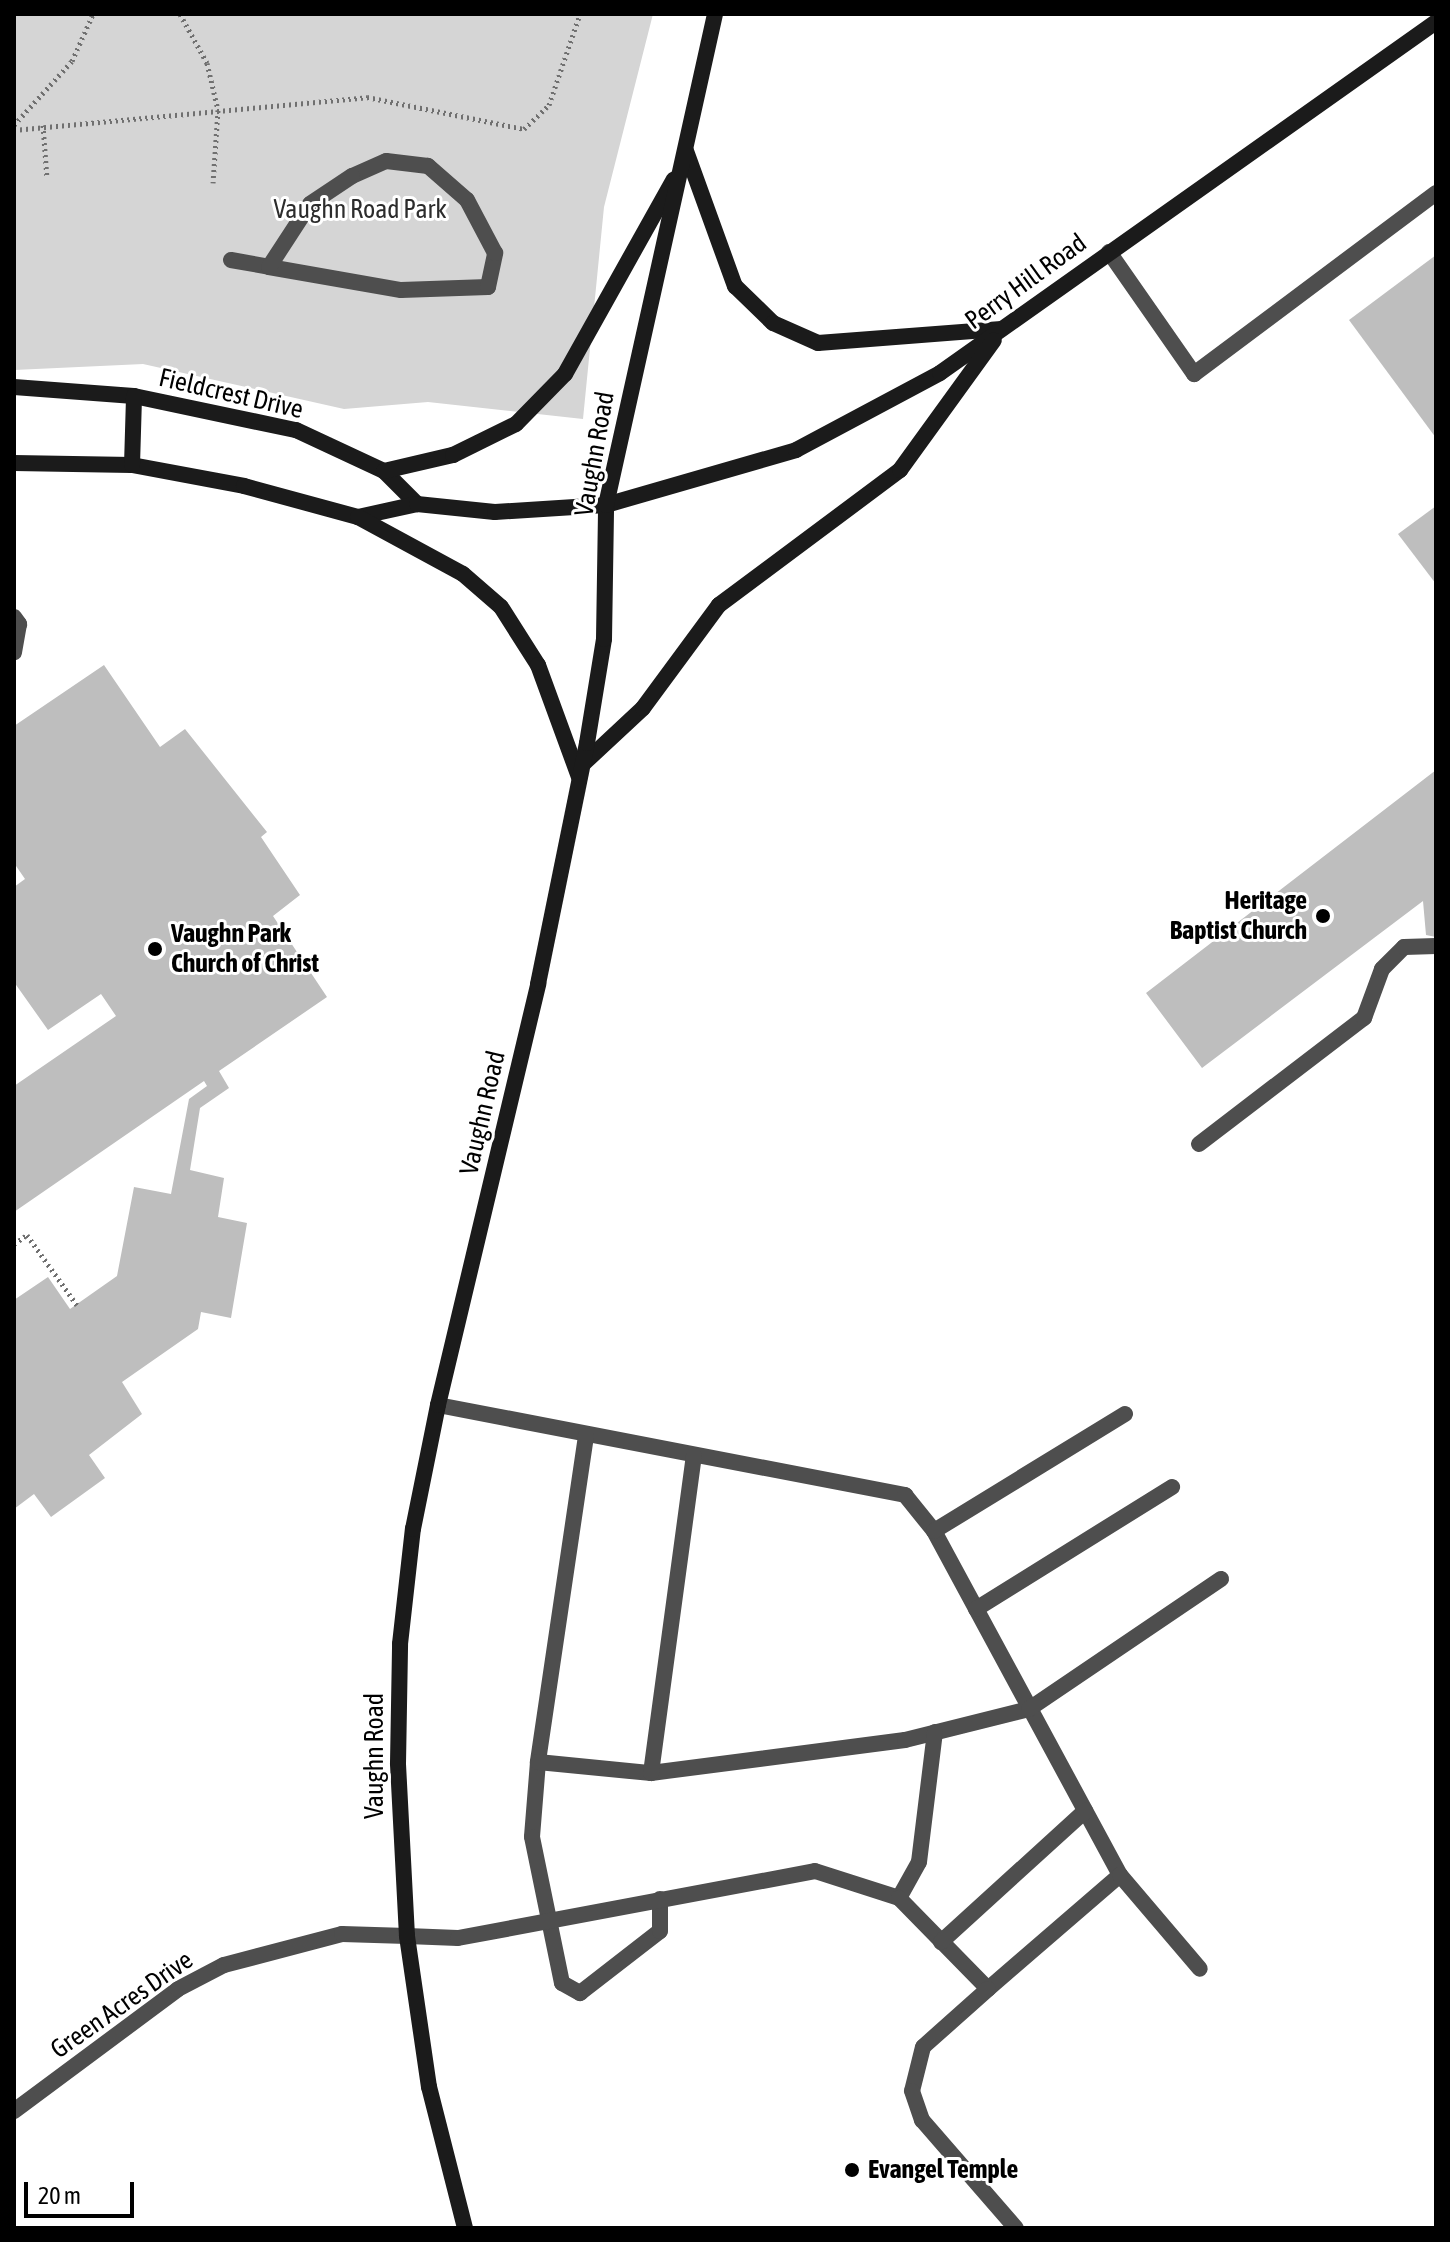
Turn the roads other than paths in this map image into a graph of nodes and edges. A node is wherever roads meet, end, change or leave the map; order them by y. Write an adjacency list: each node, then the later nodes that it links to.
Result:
1 (715, 14): 3 (main road, Vaughn Road)
2 (1436, 22): 5 (main road, Perry Hill Road)
3 (685, 155): 8 (main road); 13 (main road); 15 (main road, Vaughn Road)
4 (1436, 193): 5 (street)
5 (1109, 252): 8 (main road, Perry Hill Road)
6 (231, 260): 7 (street)
7 (269, 267): 7 (street)
8 (1002, 329): 15 (main road, Perry Hill Road); 19 (main road)
9 (14, 387): 10 (main road, Fieldcrest Drive)
10 (134, 396): 12 (main road); 13 (main road, Fieldcrest Drive)
11 (14, 463): 12 (main road)
12 (132, 465): 16 (main road)
13 (384, 471): 14 (main road, Fieldcrest Drive)
14 (417, 504): 15 (main road); 16 (main road)
15 (606, 505): 19 (main road, Vaughn Road)
16 (358, 517): 19 (main road)
17 (14, 617): 18 (street)
18 (14, 653)
19 (581, 772): 22 (main road, Vaughn Road)
20 (1436, 946): 21 (street)
21 (1199, 1144)
22 (438, 1405): 24 (street); 39 (main road, Vaughn Road)
23 (1125, 1414): 27 (street)
24 (586, 1436): 25 (street); 32 (street)
25 (694, 1456): 27 (street); 33 (street)
26 (1172, 1487): 29 (street)
27 (934, 1531): 29 (street)
28 (1221, 1579): 30 (street)
29 (976, 1609): 30 (street)
30 (1029, 1709): 31 (street); 34 (street)
31 (935, 1732): 33 (street); 36 (street)
32 (538, 1762): 33 (street); 38 (street)
33 (651, 1773)
34 (1085, 1811): 35 (street); 40 (street)
35 (1120, 1875): 41 (street); 42 (street)
36 (899, 1898): 37 (street, Green Acres Drive); 40 (street)
37 (660, 1899): 38 (street, Green Acres Drive); 38 (street)
38 (549, 1921): 39 (street, Green Acres Drive)
39 (407, 1936): 43 (street, Green Acres Drive); 44 (main road, Vaughn Road)
40 (941, 1942): 42 (street)
41 (1200, 1969)
42 (988, 1989): 45 (street)
43 (14, 2111)
44 (465, 2228)
45 (1016, 2228)

